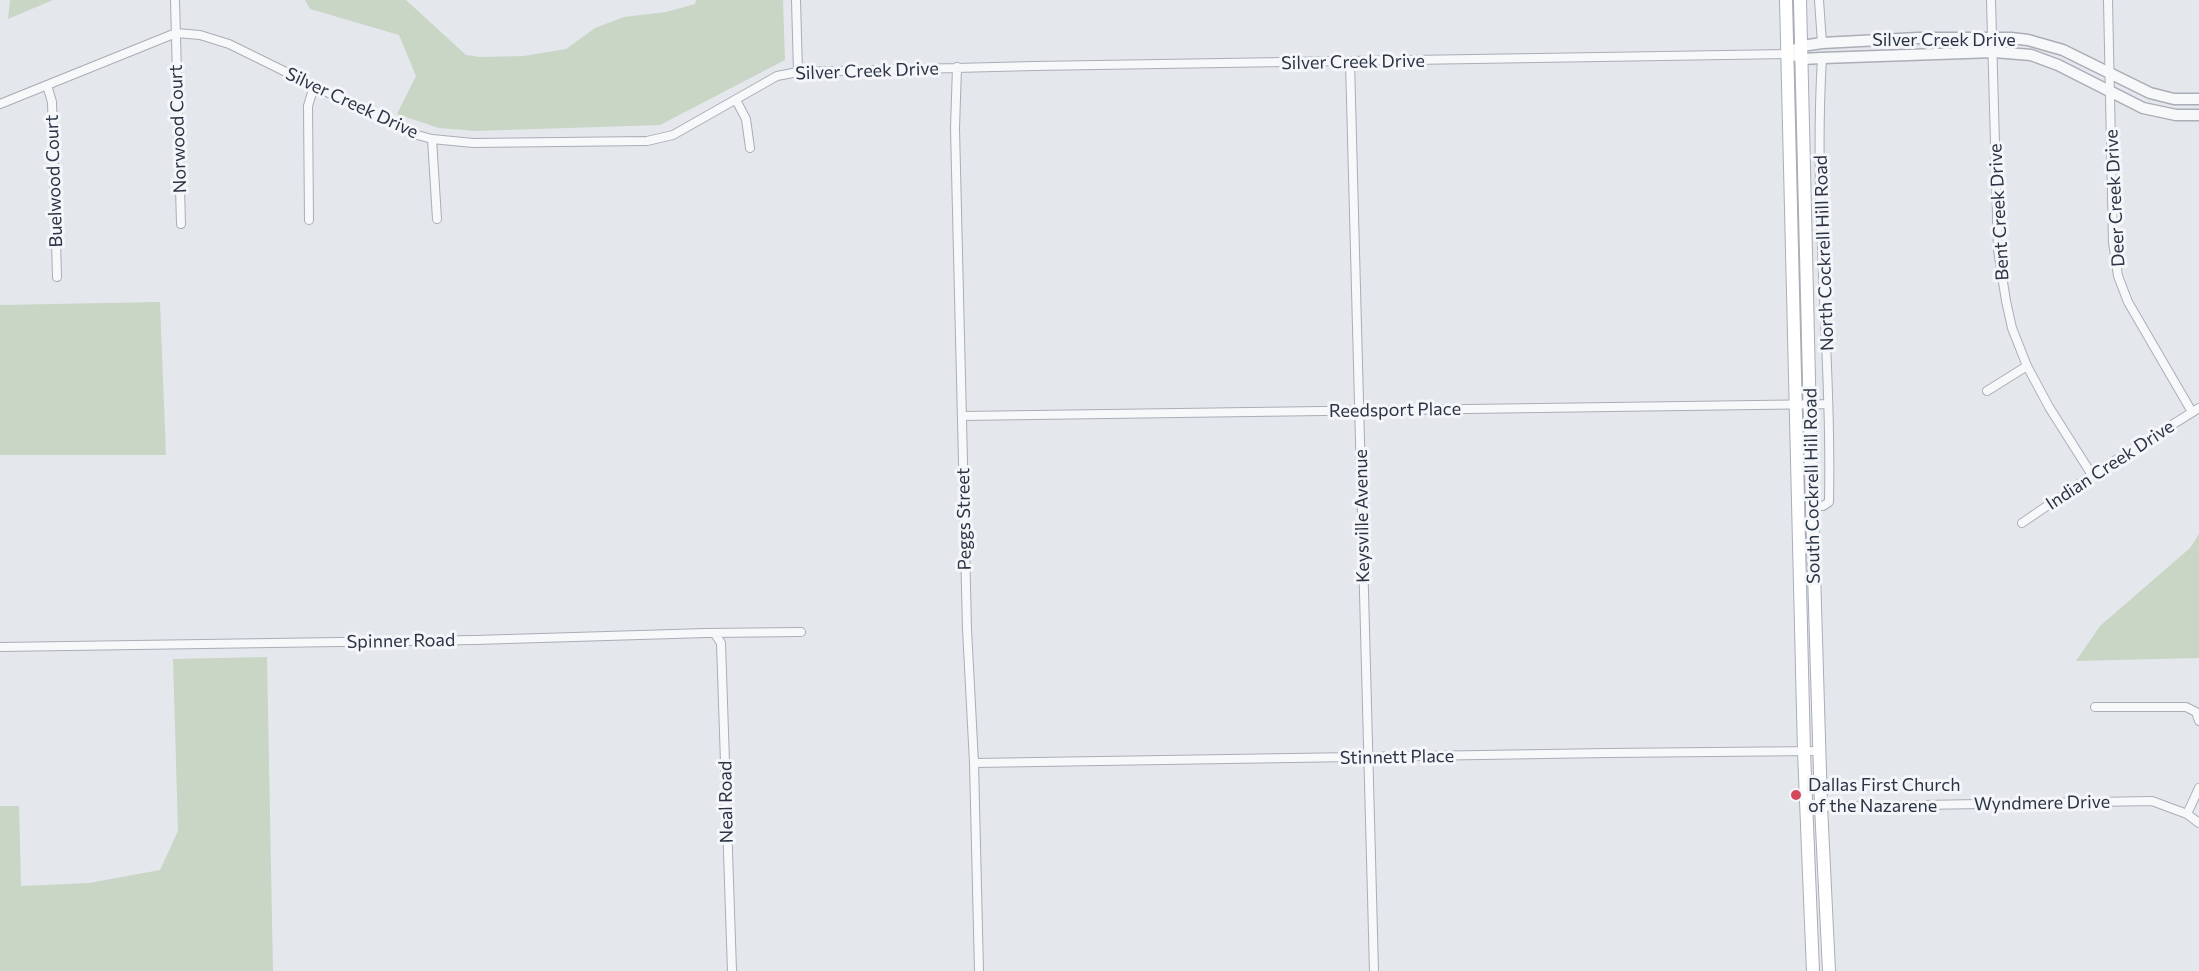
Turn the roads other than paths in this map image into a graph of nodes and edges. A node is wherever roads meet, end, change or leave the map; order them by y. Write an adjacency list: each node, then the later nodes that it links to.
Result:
1 (175, 0): 8 (street, Norwood Court)
2 (796, 0): 17 (street)
3 (1785, 0): 13 (main road, South Cockrell Hill Road)
4 (1800, 0): 12 (main road, South Cockrell Hill Road)
5 (1819, 0): 10 (street)
6 (1991, 0): 9 (street, Bent Creek Drive)
7 (2108, 0): 18 (street, Deer Creek Drive)
8 (176, 33): 19 (street, Silver Creek Drive); 20 (street, Silver Creek Drive); 30 (street, Norwood Court)
9 (1992, 38): 10 (street, Silver Creek Drive); 11 (street, Bent Creek Drive); 18 (street, Silver Creek Drive)
10 (1822, 43): 12 (street, Silver Creek Drive)
11 (1994, 51): 14 (street, Silver Creek Drive); 21 (street, Silver Creek Drive); 34 (street, Bent Creek Drive)
12 (1802, 52): 13 (street, Silver Creek Drive); 14 (street, Silver Creek Drive); 31 (main road, South Cockrell Hill Road)
13 (1788, 54): 15 (street, Silver Creek Drive); 36 (main road, South Cockrell Hill Road)
14 (1822, 58): 32 (street, North Cockrell Hill Road)
15 (1350, 62): 16 (street, Silver Creek Drive); 40 (street, Keysville Avenue)
16 (957, 68): 17 (street, Silver Creek Drive); 41 (street, Peggs Street)
17 (798, 72): 23 (street, Silver Creek Drive)
18 (2109, 73): 21 (street, Deer Creek Drive); 22 (street, Silver Creek Drive)
19 (47, 85): 24 (street, Silver Creek Drive); 33 (street, Buelwood Court)
20 (314, 86): 26 (street, Silver Creek Drive); 29 (street)
21 (2111, 92): 25 (street, Silver Creek Drive); 39 (street, Deer Creek Drive)
22 (2199, 99)
23 (736, 100): 26 (street, Silver Creek Drive); 27 (street)
24 (0, 104)
25 (2199, 115)
26 (432, 139): 28 (street)
27 (750, 148)
28 (437, 219)
29 (309, 220)
30 (181, 224)
31 (1807, 256): 32 (street); 37 (main road, South Cockrell Hill Road)
32 (1822, 256): 38 (street, North Cockrell Hill Road)
33 (57, 277)
34 (2027, 366): 35 (street); 42 (street, Bent Creek Drive)
35 (1987, 391)
36 (1795, 404): 37 (street, Reedsport Place); 40 (street, Reedsport Place); 50 (main road, South Cockrell Hill Road)
37 (1810, 404): 38 (street, Reedsport Place); 43 (main road, South Cockrell Hill Road)
38 (1828, 404): 43 (street, North Cockrell Hill Road)
39 (2195, 410): 42 (street, Indian Creek Drive)
40 (1359, 411): 41 (street, Reedsport Place); 52 (street, Keysville Avenue)
41 (962, 416): 53 (street, Peggs Street)
42 (2091, 475): 44 (street, Indian Creek Drive)
43 (1812, 506): 51 (main road, South Cockrell Hill Road)
44 (2022, 523)
45 (801, 632): 46 (street, Spinner Road)
46 (715, 634): 47 (street, Spinner Road); 59 (street, Neal Road)
47 (0, 647)
48 (2096, 707): 49 (street)
49 (2199, 722)
50 (1804, 752): 51 (street, Stinnett Place); 52 (street, Stinnett Place); 56 (main road, South Cockrell Hill Road)
51 (1819, 752): 55 (main road, South Cockrell Hill Road)
52 (1368, 758): 53 (street, Stinnett Place); 61 (street, Keysville Avenue)
53 (974, 764): 60 (street, Peggs Street)
54 (2199, 788): 57 (street)
55 (1821, 806): 56 (street, Wyndmere Drive); 57 (street, Wyndmere Drive); 63 (main road, South Cockrell Hill Road)
56 (1807, 807): 62 (main road, South Cockrell Hill Road)
57 (2187, 814): 58 (street, Wyndmere Drive)
58 (2199, 823)
59 (732, 971)
60 (979, 971)
61 (1374, 971)
62 (1813, 971)
63 (1829, 971)

